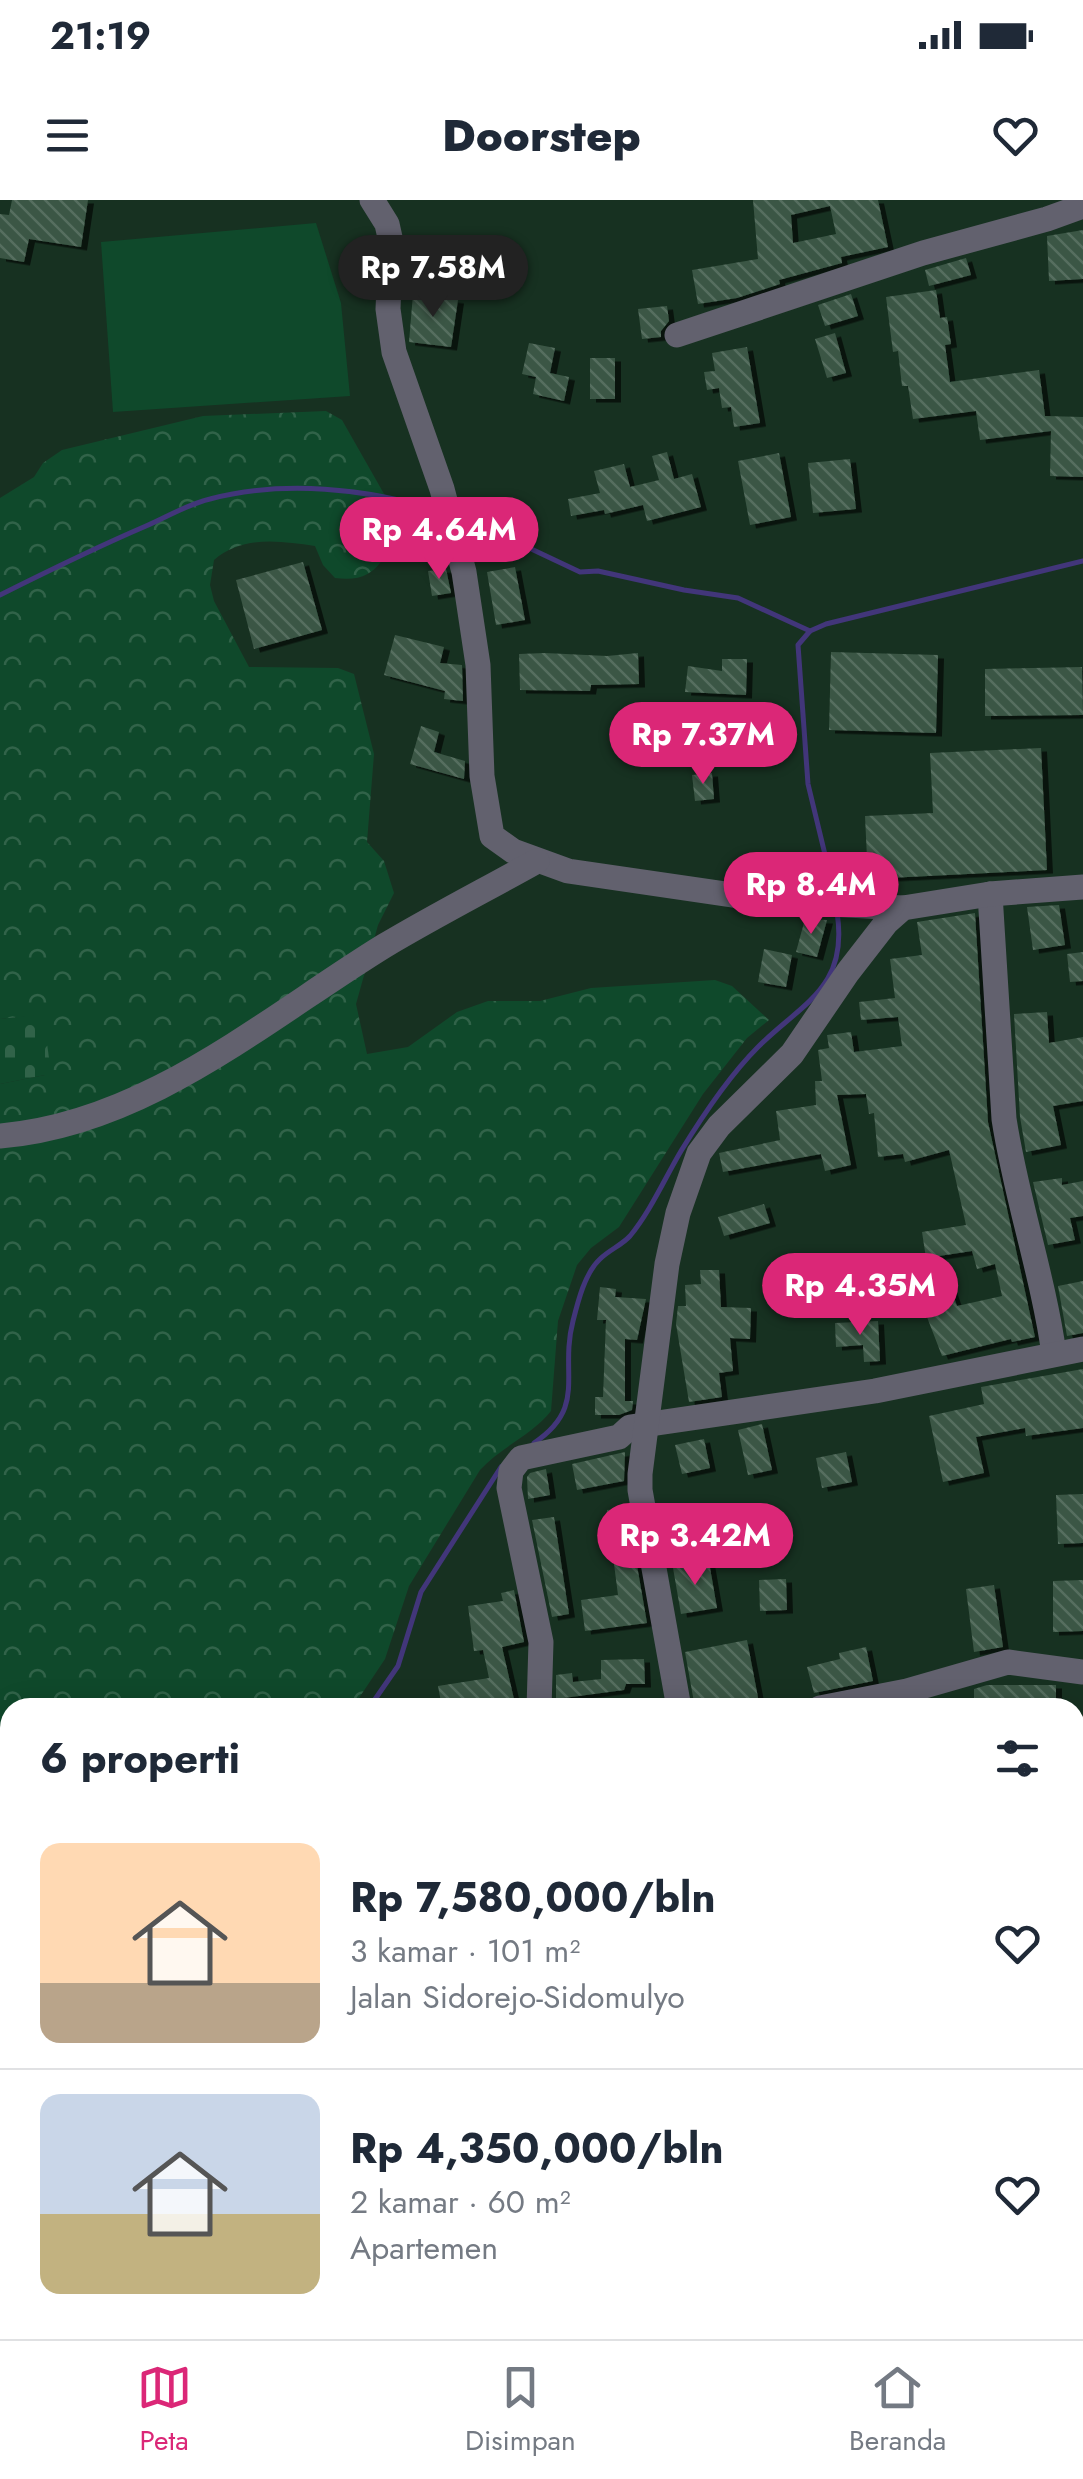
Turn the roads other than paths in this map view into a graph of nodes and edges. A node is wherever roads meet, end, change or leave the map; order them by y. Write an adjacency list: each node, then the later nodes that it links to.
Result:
1 (372, 200): 4 (street)
2 (1081, 204): 3 (street)
3 (676, 334)
4 (538, 861): 7 (street); 8 (street)
5 (1083, 887): 6 (street)
6 (990, 894): 7 (street); 10 (street)
7 (903, 908): 11 (street)
8 (0, 1136)
9 (1083, 1348): 10 (street)
10 (1054, 1354): 11 (street)
11 (648, 1425): 13 (street); 14 (street)
12 (1083, 1672): 15 (street)
13 (539, 1698)
14 (678, 1698)
15 (871, 1698)

